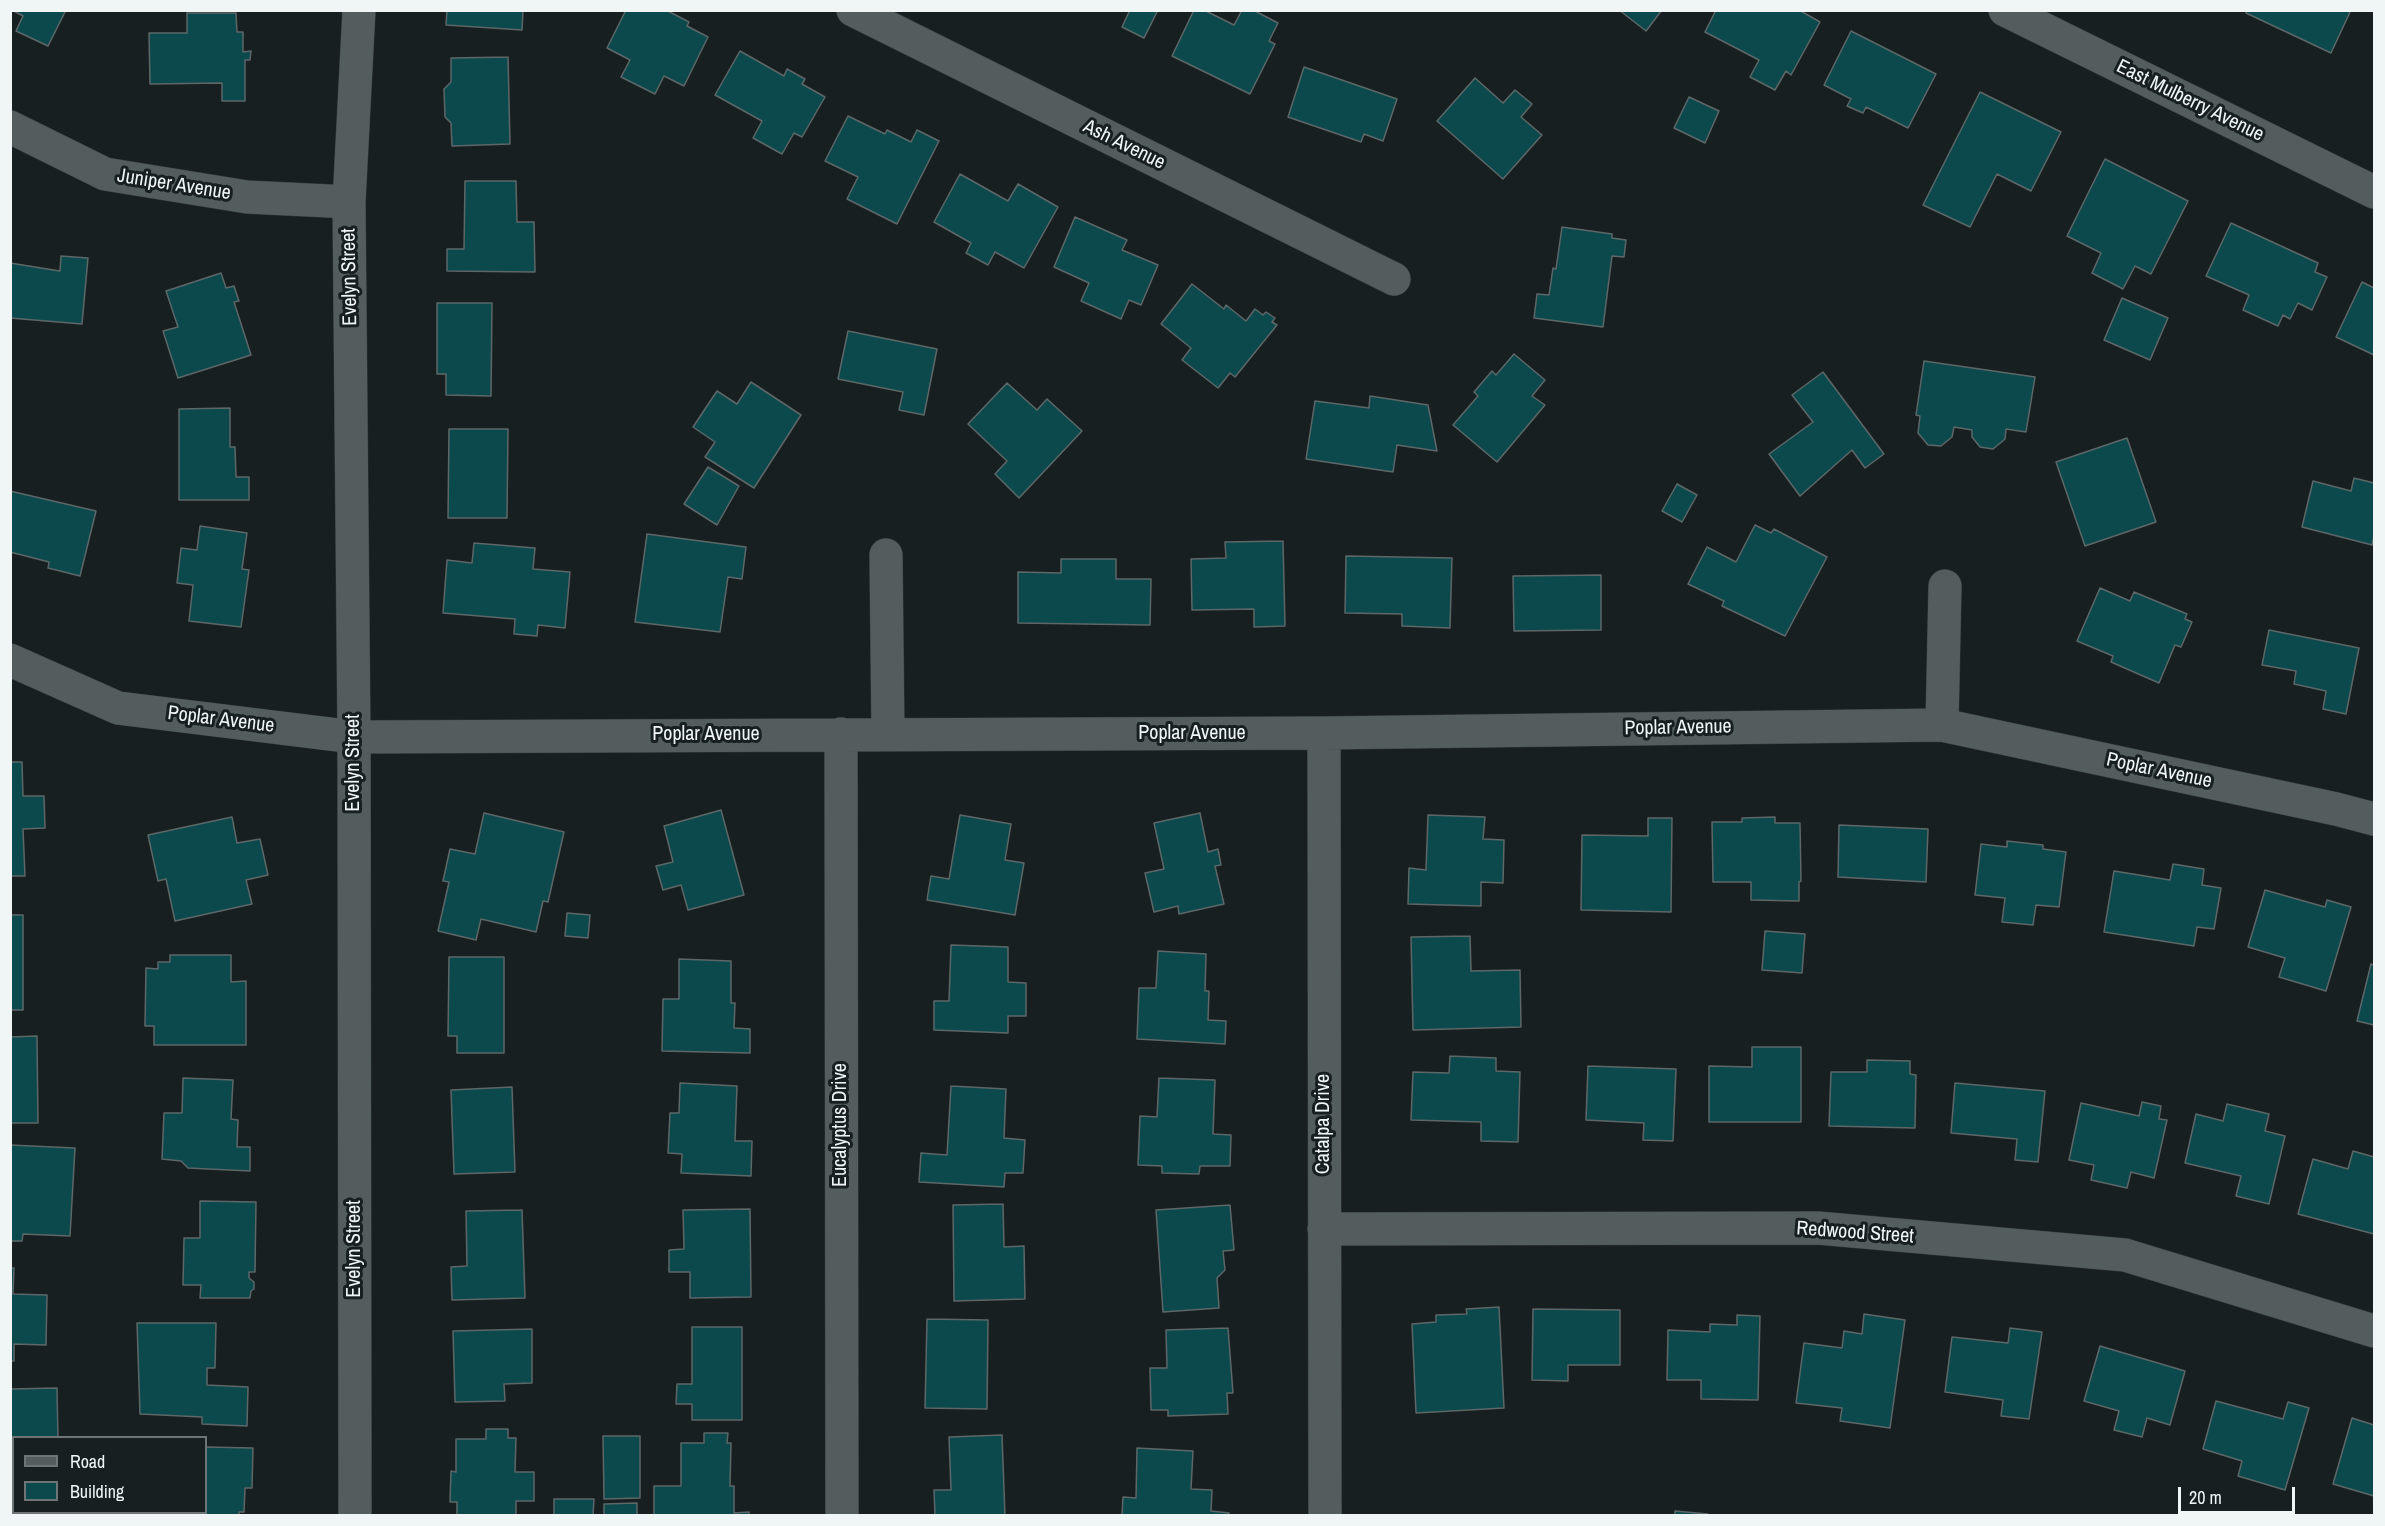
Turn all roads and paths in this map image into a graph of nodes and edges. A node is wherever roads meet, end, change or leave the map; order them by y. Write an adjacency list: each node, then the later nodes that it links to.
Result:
1 (359, 10): 6 (street, Evelyn Street)
2 (854, 10): 7 (street, Ash Avenue)
3 (2005, 10): 5 (street, East Mulberry Avenue)
4 (10, 128): 6 (street, Juniper Avenue)
5 (2374, 192)
6 (349, 202): 15 (street, Evelyn Street)
7 (1394, 279)
8 (886, 555): 14 (street)
9 (1945, 586): 11 (street)
10 (10, 660): 15 (street, Poplar Avenue)
11 (1942, 724): 12 (street, Poplar Avenue); 16 (street, Poplar Avenue)
12 (1324, 733): 14 (street, Poplar Avenue); 17 (street, Catalpa Drive)
13 (841, 734): 14 (street, Poplar Avenue); 15 (street, Poplar Avenue); 20 (street, Eucalyptus Drive)
14 (888, 735)
15 (354, 737): 19 (street, Evelyn Street)
16 (2374, 819)
17 (1324, 1229): 18 (street, Redwood Street); 21 (street, Catalpa Drive)
18 (2374, 1331)
19 (355, 1515)
20 (842, 1515)
21 (1325, 1515)

